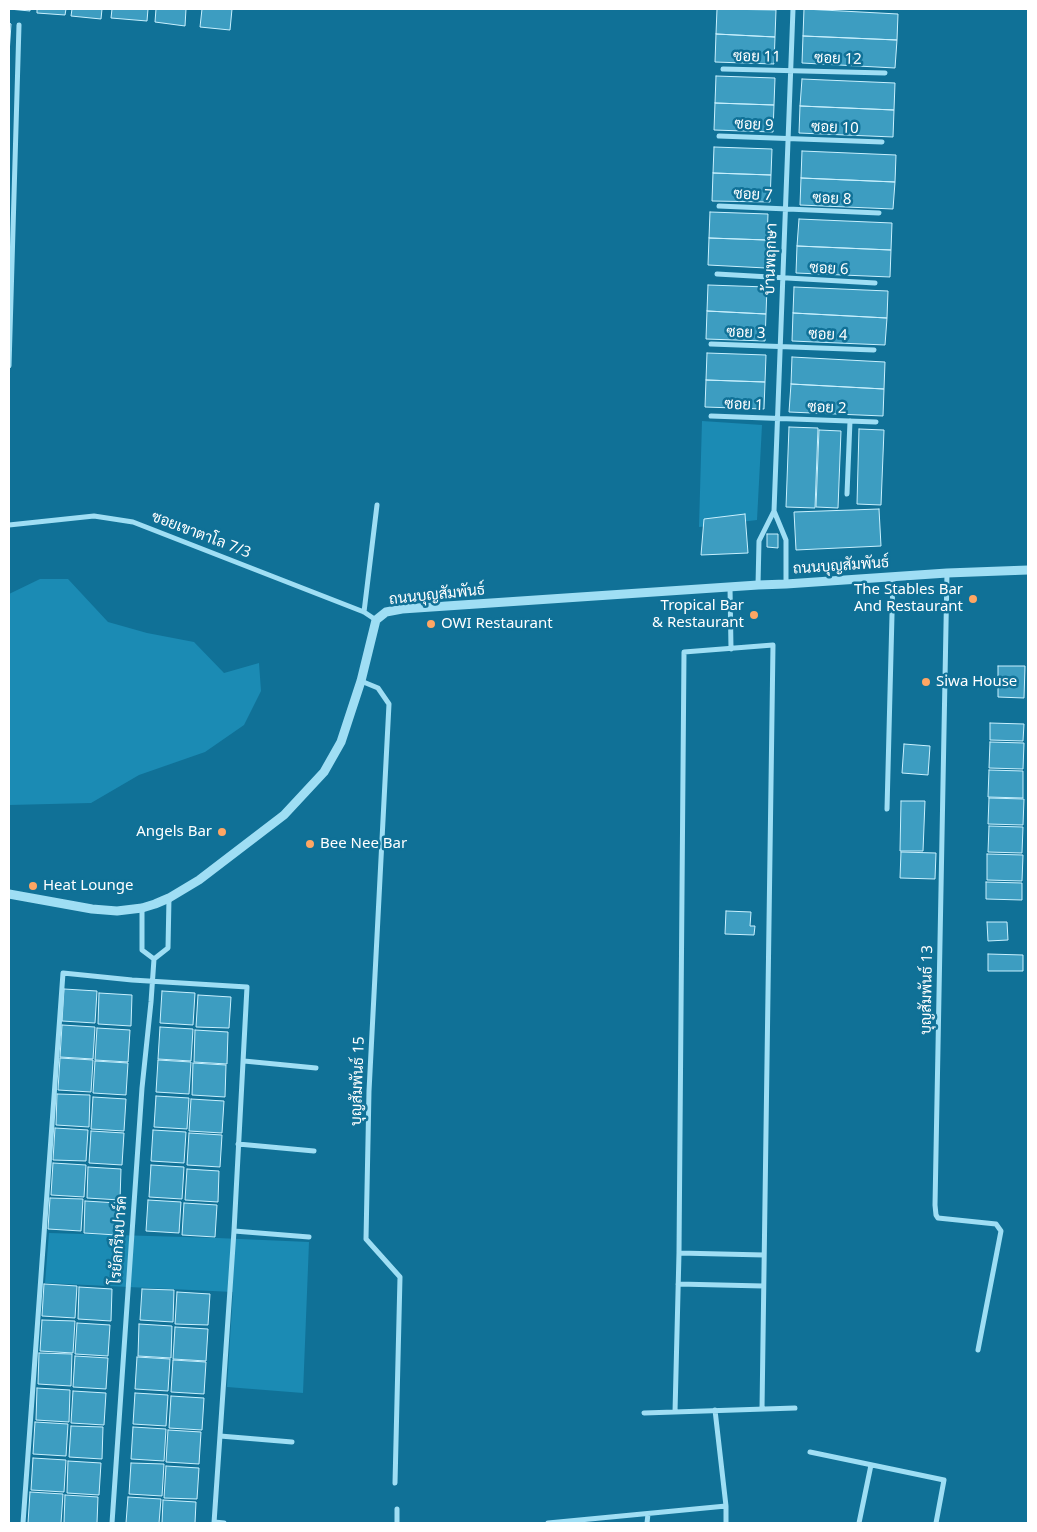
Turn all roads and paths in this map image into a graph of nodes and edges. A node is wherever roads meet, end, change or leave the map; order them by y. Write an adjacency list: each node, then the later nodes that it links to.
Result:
1 (793, 9): 4 (street, บ้านพฤกษา)
2 (19, 25): 18 (street)
3 (723, 69): 4 (street, ซอย 11)
4 (791, 70): 5 (street, ซอย 12); 7 (street, บ้านพฤกษา)
5 (885, 73)
6 (719, 136): 7 (street, ซอย 9)
7 (788, 139): 8 (street, ซอย 10); 10 (street, บ้านพฤกษา)
8 (882, 142)
9 (720, 206): 10 (street, ซอย 7)
10 (785, 210): 11 (street, ซอย 8); 13 (street, บ้านพฤกษา)
11 (879, 213)
12 (717, 274): 13 (street, ซอย 6)
13 (782, 279): 14 (street, ซอย 6); 16 (street, บ้านพฤกษา)
14 (875, 283)
15 (711, 344): 16 (street, ซอย 3)
16 (780, 346): 17 (street, ซอย 4); 20 (street, บ้านพฤกษา)
17 (874, 350)
18 (9, 366)
19 (711, 416): 20 (street, ซอย 1)
20 (777, 418): 21 (street, ซอย 2); 25 (street, บ้านพฤกษา)
21 (850, 421): 22 (street, ซอย 2); 23 (street)
22 (876, 422)
23 (847, 494)
24 (377, 505): 33 (street)
25 (774, 511): 30 (street, บ้านพฤกษา); 31 (street, บ้านพฤกษา)
26 (9, 525): 33 (street, ซอยเขาตาโล 7/3)
27 (1028, 570): 28 (street, ถนนบุญสัมพันธ์)
28 (947, 573): 29 (street, ถนนบุญสัมพันธ์); 53 (street, บุญสัมพันธ์ 13)
29 (892, 576): 30 (street, ถนนบุญสัมพันธ์); 37 (street)
30 (786, 584): 31 (street, ถนนบุญสัมพันธ์)
31 (758, 585): 32 (street, ถนนบุญสัมพันธ์)
32 (730, 587): 34 (street, ถนนบุญสัมพันธ์); 35 (street)
33 (364, 612): 34 (street, ซอยเขาตาโล 7/3)
34 (376, 620): 36 (street, ถนนบุญสัมพันธ์)
35 (732, 648): 49 (street); 50 (street)
36 (361, 681): 39 (street, ถนนบุญสัมพันธ์); 63 (street, บุญสัมพันธ์ 15)
37 (887, 809)
38 (9, 894): 40 (street, ถนนบุญสัมพันธ์)
39 (169, 898): 40 (street, ถนนบุญสัมพันธ์); 41 (street)
40 (142, 908): 41 (street)
41 (154, 959): 42 (street, โรยัลกรีนปาร์ค)
42 (152, 981): 43 (street); 68 (street); 69 (street, โรยัลกรีนปาร์ค)
43 (244, 1061): 44 (street); 45 (street)
44 (316, 1068)
45 (238, 1144): 46 (street); 47 (street)
46 (314, 1151)
47 (234, 1231): 48 (street); 59 (street)
48 (309, 1237)
49 (679, 1253): 50 (street); 51 (street)
50 (764, 1254): 52 (street)
51 (678, 1284): 52 (street); 57 (street)
52 (763, 1286): 55 (street)
53 (978, 1350)
54 (795, 1408): 55 (street)
55 (762, 1409): 56 (street)
56 (715, 1410): 57 (street); 64 (street)
57 (675, 1412): 58 (street)
58 (644, 1413)
59 (220, 1436): 60 (street); 70 (street)
60 (292, 1442)
61 (810, 1452): 62 (street)
62 (871, 1465): 76 (street); 77 (street)
63 (395, 1483)
64 (726, 1506): 66 (street); 75 (street)
65 (397, 1509): 72 (street)
66 (648, 1514): 67 (street); 74 (street)
67 (560, 1522): 73 (street)
68 (22, 1523)
69 (112, 1523)
70 (214, 1523): 71 (street)
71 (224, 1523)
72 (397, 1523)
73 (548, 1523)
74 (647, 1523)
75 (726, 1523)
76 (859, 1523)
77 (936, 1523)

